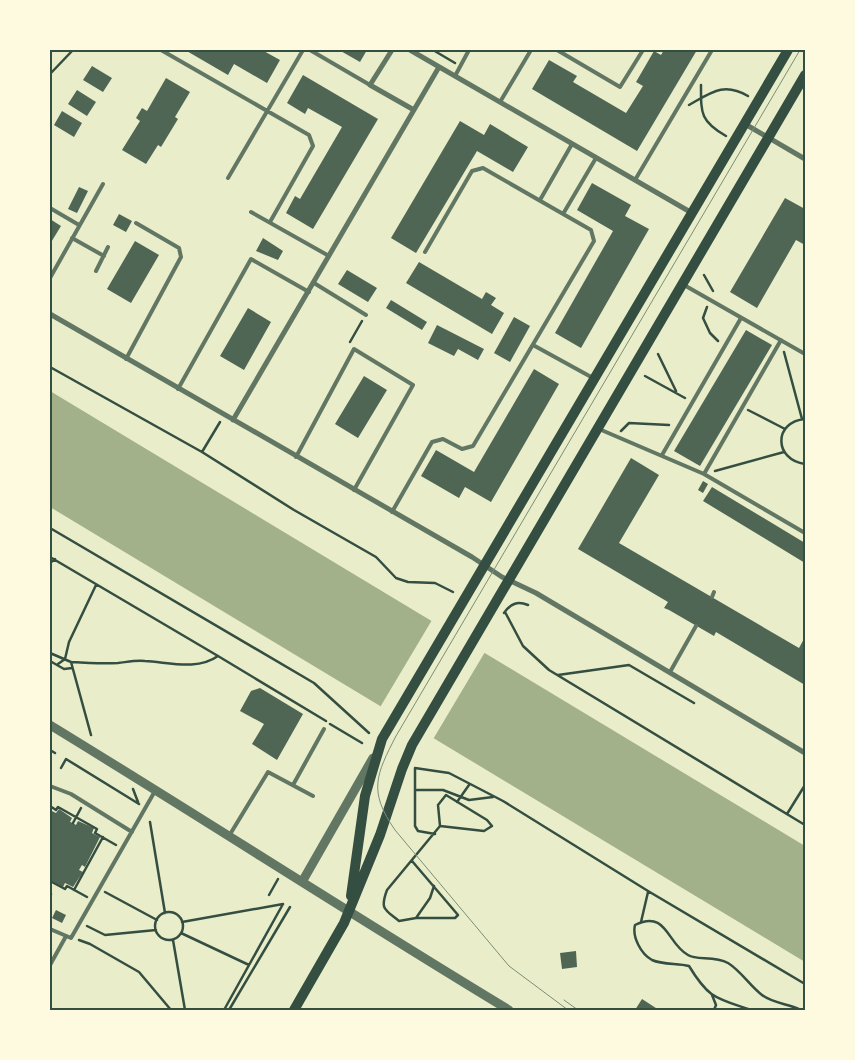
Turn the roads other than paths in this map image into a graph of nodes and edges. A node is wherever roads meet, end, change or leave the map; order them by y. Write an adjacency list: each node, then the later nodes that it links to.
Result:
1 (161, 50): 17 (lane)
2 (303, 50): 17 (lane)
3 (310, 50): 15 (lane)
4 (392, 50): 15 (street)
5 (410, 50): 12 (street)
6 (469, 50): 13 (lane)
7 (531, 50): 16 (lane)
8 (557, 50): 9 (lane)
9 (642, 50)
10 (712, 50): 25 (lane)
11 (788, 50): 19 (main road)
12 (439, 67): 13 (street); 18 (street)
13 (455, 76): 16 (street)
14 (805, 76): 20 (main road)
15 (370, 85): 18 (street)
16 (500, 102): 21 (street)
17 (268, 110): 24 (lane); 33 (lane)
18 (414, 110): 39 (street)
19 (745, 124): 20 (street); 30 (main road)
20 (768, 137): 23 (street); 43 (main road)
21 (572, 144): 22 (street); 27 (lane)
22 (596, 158): 25 (street); 31 (lane)
23 (805, 159)
24 (228, 178)
25 (635, 180): 30 (street)
26 (103, 184): 34 (lane)
27 (540, 200): 31 (lane); 37 (lane)
28 (50, 208): 34 (lane)
29 (251, 212): 33 (lane)
30 (692, 213): 52 (main road)
31 (564, 214): 49 (lane)
32 (136, 222): 51 (lane)
33 (270, 222): 39 (lane)
34 (80, 225): 35 (lane)
35 (72, 238): 38 (lane); 41 (lane)
36 (108, 247): 38 (lane)
37 (425, 252)
38 (104, 256): 40 (lane)
39 (329, 256): 42 (street)
40 (96, 271)
41 (50, 278)
42 (314, 283): 44 (street); 46 (lane)
43 (682, 284): 47 (lane); 55 (main road)
44 (309, 292): 53 (lane); 54 (street)
45 (50, 314): 51 (street)
46 (366, 314)
47 (741, 318): 48 (lane); 56 (lane)
48 (781, 340): 50 (lane); 58 (lane)
49 (533, 345): 52 (lane); 60 (lane)
50 (805, 354)
51 (126, 358): 53 (street)
52 (595, 379): 62 (main road)
53 (178, 388): 54 (street)
54 (233, 420): 57 (street)
55 (597, 428): 56 (lane); 63 (main road)
56 (662, 455): 58 (lane)
57 (296, 457): 59 (street); 59 (lane)
58 (704, 474): 61 (lane)
59 (354, 490): 60 (street)
60 (392, 512): 62 (street)
61 (805, 533)
62 (484, 565): 63 (street); 71 (main road)
63 (508, 580): 67 (street); 79 (main road)
64 (714, 592): 65 (lane)
65 (712, 597)
66 (696, 626): 67 (lane)
67 (670, 672): 70 (street)
68 (50, 725): 74 (street)
69 (324, 729): 72 (lane)
70 (805, 752)
71 (376, 753): 78 (street); 79 (main road)
72 (293, 785): 75 (lane); 77 (lane)
73 (50, 786): 76 (lane)
74 (156, 790): 76 (lane); 77 (street)
75 (313, 796)
76 (132, 832): 81 (lane)
77 (229, 836): 78 (street)
78 (302, 882): 79 (street)
79 (348, 912): 83 (main road); 84 (street)
80 (50, 929): 81 (lane)
81 (66, 938): 82 (lane)
82 (50, 965)
83 (296, 1009)
84 (509, 1010)

